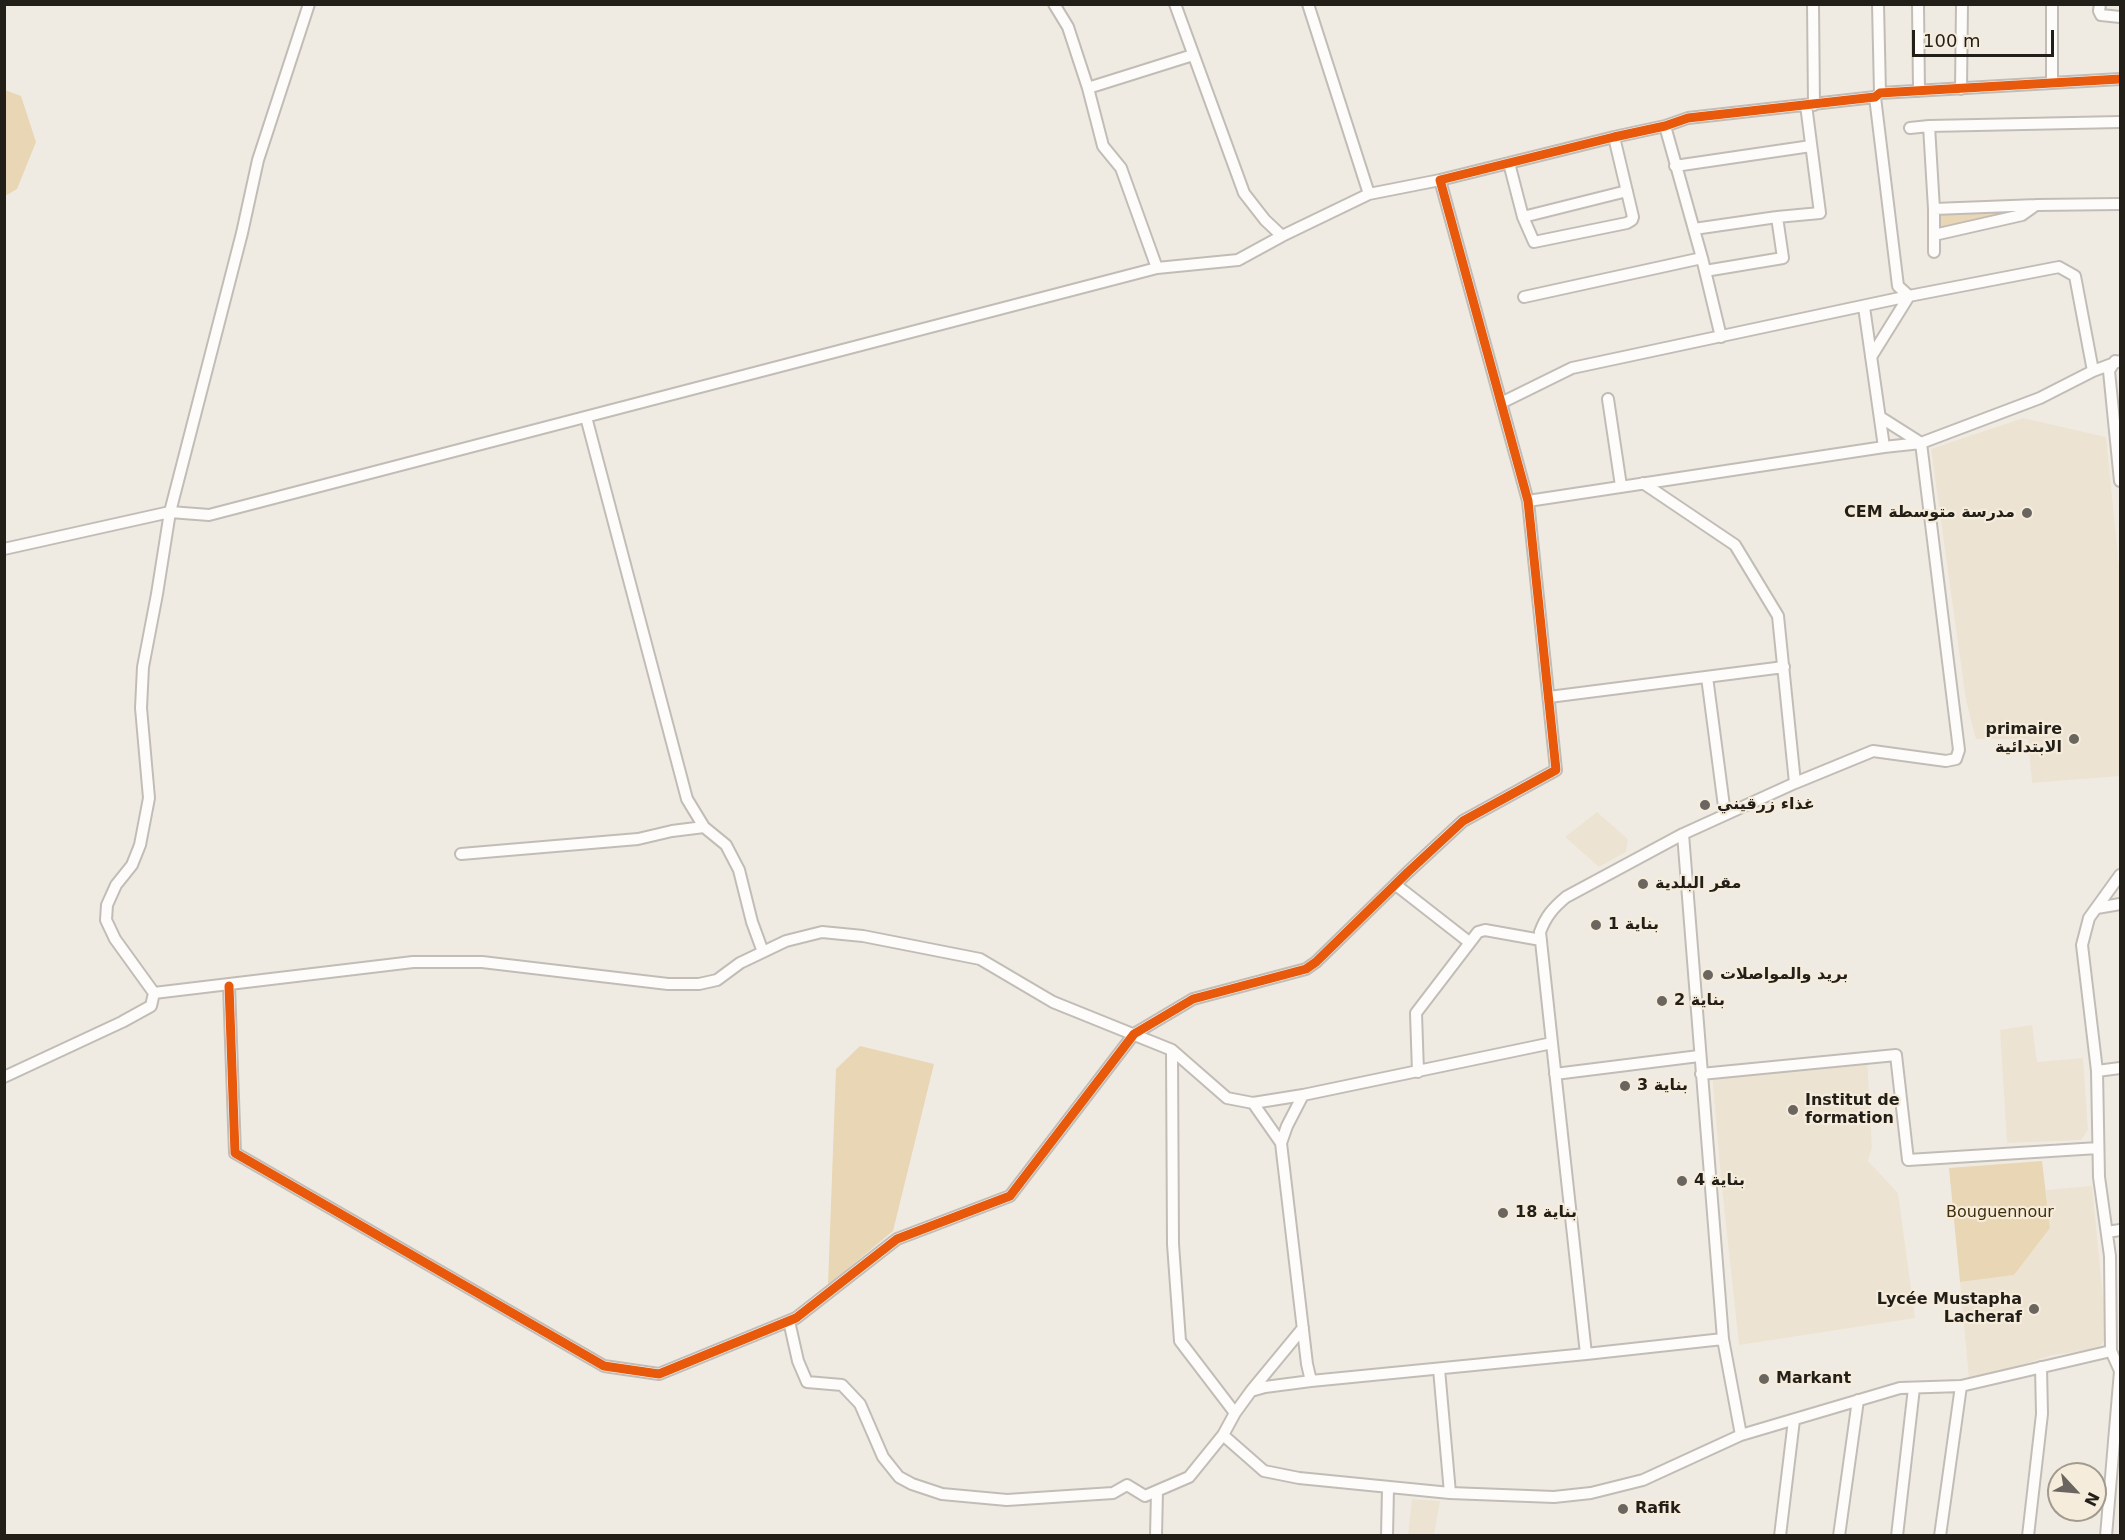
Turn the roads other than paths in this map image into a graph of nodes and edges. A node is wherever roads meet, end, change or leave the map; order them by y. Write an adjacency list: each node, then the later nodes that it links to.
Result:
1 (309, 4): 60 (street)
2 (1054, 4): 15 (street)
3 (1175, 4): 12 (street)
4 (1308, 4): 30 (street)
5 (1813, 4): 19 (street)
6 (1878, 4): 18 (street)
7 (1918, 4): 17 (street)
8 (1962, 4): 16 (street)
9 (2052, 4): 14 (street)
10 (2100, 4): 11 (street)
11 (2121, 17)
12 (1193, 55): 15 (street); 38 (street)
13 (2121, 79): 14 (street)
14 (2052, 83): 16 (street)
15 (1088, 88): 41 (street)
16 (1961, 89): 17 (street)
17 (1919, 91): 18 (street)
18 (1878, 95): 19 (street); 43 (street)
19 (1810, 105): 21 (street); 25 (street)
20 (2121, 122): 22 (street)
21 (1665, 126): 24 (street); 27 (street)
22 (1929, 126): 23 (street); 33 (street)
23 (1910, 128)
24 (1614, 137): 26 (street); 29 (street)
25 (1811, 146): 27 (street); 35 (street)
26 (1509, 163): 28 (street); 34 (street)
27 (1675, 166): 36 (street)
28 (1440, 180): 30 (street); 51 (street)
29 (1627, 191): 34 (street); 34 (street)
30 (1370, 194): 38 (street)
31 (2121, 204): 32 (street)
32 (2037, 205): 33 (street); 37 (street)
33 (1934, 209): 37 (street)
34 (1523, 217)
35 (1777, 217): 36 (street); 42 (street)
36 (1694, 229): 40 (street)
37 (1934, 235): 39 (street)
38 (1281, 236): 41 (street)
39 (1934, 252)
40 (1702, 258): 42 (street); 44 (street)
41 (1157, 268): 52 (street)
42 (1705, 271): 46 (street)
43 (1909, 296): 45 (street); 47 (street); 49 (street)
44 (1524, 297)
45 (1864, 307): 46 (street); 47 (street)
46 (1721, 337): 51 (street)
47 (1871, 357): 53 (street)
48 (2118, 361): 49 (street); 56 (street)
49 (2093, 371): 54 (street)
50 (1608, 399): 58 (street)
51 (1501, 403): 59 (street)
52 (586, 417): 60 (street); 67 (street)
53 (1880, 417): 54 (street); 55 (street)
54 (1921, 443): 55 (street); 65 (street)
55 (1884, 447): 57 (street)
56 (2121, 481)
57 (1643, 483): 58 (street); 62 (street)
58 (1621, 486): 59 (street)
59 (1528, 501): 64 (street)
60 (170, 512): 61 (street); 78 (street)
61 (4, 549)
62 (1784, 667): 63 (street); 65 (street)
63 (1707, 677): 64 (street); 66 (street)
64 (1549, 698): 71 (street)
65 (1795, 783): 66 (street)
66 (1725, 814): 68 (street)
67 (704, 827): 69 (street); 76 (street)
68 (1683, 834): 74 (street); 82 (street)
69 (461, 854)
70 (2121, 875): 73 (street)
71 (1396, 885): 75 (street); 79 (street)
72 (2121, 904): 73 (street)
73 (2097, 908): 85 (street)
74 (1541, 940): 75 (street); 80 (street)
75 (1469, 942): 84 (street)
76 (763, 952): 77 (street); 79 (street)
77 (229, 986): 78 (street); 96 (street)
78 (154, 993): 88 (street)
79 (1134, 1034): 81 (street); 96 (street)
80 (1552, 1043): 84 (street); 86 (street)
81 (1172, 1050): 90 (street); 109 (street)
82 (1699, 1056): 86 (street); 87 (street)
83 (2121, 1068): 85 (street)
84 (1418, 1071): 89 (street)
85 (2097, 1071): 92 (street)
86 (1555, 1074): 100 (street)
87 (1701, 1074): 92 (street); 98 (street)
88 (4, 1077)
89 (1303, 1095): 90 (street); 91 (street)
90 (1253, 1103): 91 (street)
91 (1281, 1143): 97 (street)
92 (2098, 1148): 94 (street)
93 (2121, 1230): 94 (street)
94 (2107, 1232): 95 (street)
95 (2115, 1256): 99 (street)
96 (789, 1321): 114 (street)
97 (1303, 1328): 104 (street); 107 (street)
98 (1723, 1339): 100 (street); 112 (street)
99 (2111, 1351): 101 (street); 103 (street)
100 (1586, 1354): 102 (street)
101 (2041, 1367): 105 (street); 122 (street)
102 (1439, 1369): 104 (street); 115 (street)
103 (2120, 1371): 123 (street)
104 (1311, 1381): 107 (street)
105 (1960, 1386): 106 (street); 121 (street)
106 (1914, 1388): 108 (street); 120 (street)
107 (1251, 1391): 109 (street)
108 (1857, 1400): 110 (street); 119 (street)
109 (1234, 1413): 111 (street)
110 (1794, 1420): 112 (street); 118 (street)
111 (1223, 1435): 113 (street); 114 (street)
112 (1741, 1436): 115 (street)
113 (1388, 1488): 115 (street); 117 (street)
114 (1157, 1491): 116 (street)
115 (1450, 1493)
116 (1156, 1536)
117 (1387, 1536)
118 (1780, 1536)
119 (1839, 1536)
120 (1897, 1536)
121 (1940, 1536)
122 (2028, 1536)
123 (2106, 1536)

